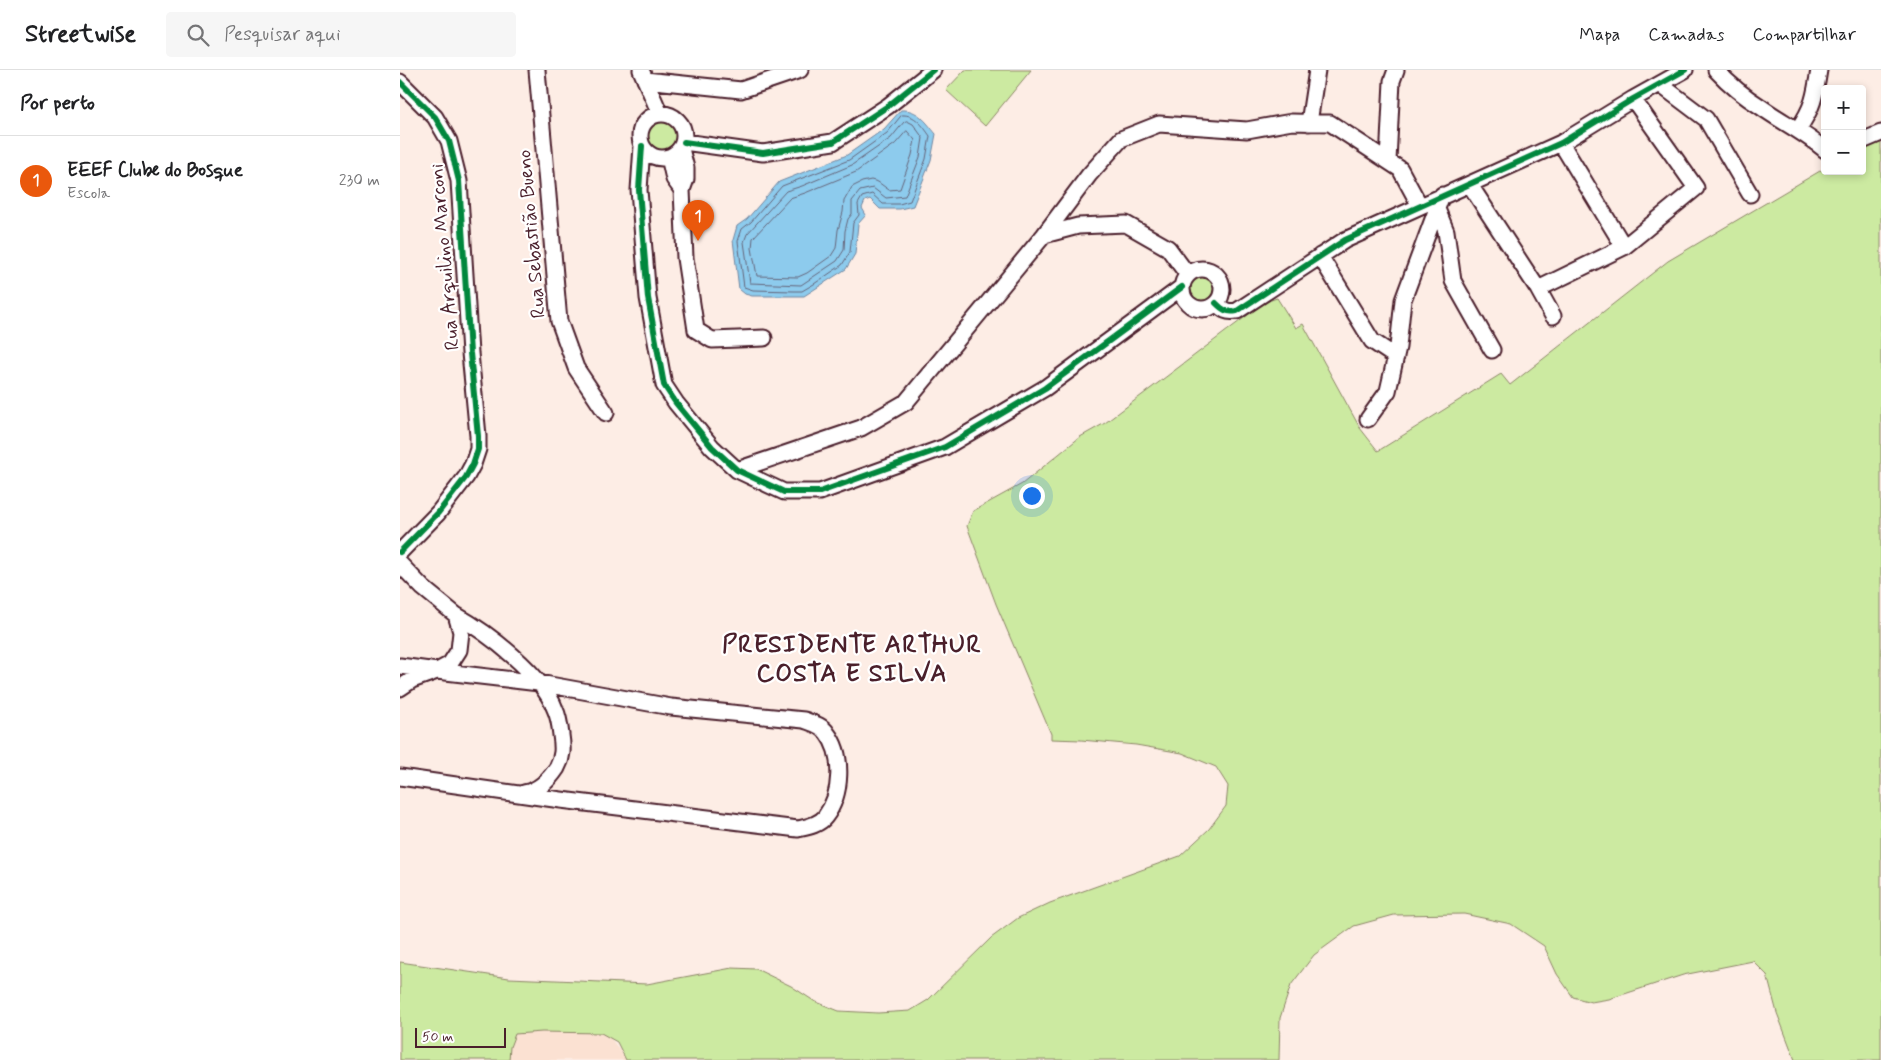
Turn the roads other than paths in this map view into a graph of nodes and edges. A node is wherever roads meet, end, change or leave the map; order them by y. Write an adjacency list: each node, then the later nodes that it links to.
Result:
1 (537, 70): 37 (street, Rua Sebastião Bueno)
2 (800, 70): 9 (street)
3 (933, 70): 21 (street)
4 (1317, 70): 14 (street)
5 (1396, 70): 22 (street)
6 (1685, 70): 11 (street)
7 (1716, 70): 15 (street)
8 (1819, 70): 15 (street)
9 (643, 75): 13 (street)
10 (400, 82): 40 (street, Rua Arquilino Marconi)
11 (1661, 85): 12 (street); 24 (street)
12 (1633, 99): 18 (street); 28 (street)
13 (660, 114): 19 (street); 21 (street)
14 (1309, 123): 22 (street); 27 (street)
15 (1798, 129): 20 (street)
16 (1881, 132): 17 (street)
17 (1866, 139)
18 (1561, 143): 23 (street); 28 (street)
19 (642, 146): 21 (street); 39 (street)
20 (1821, 147)
21 (678, 150): 34 (street)
22 (1388, 161): 26 (street)
23 (1470, 185): 25 (street); 31 (street)
24 (1750, 194)
25 (1440, 202): 26 (street); 35 (street); 36 (street)
26 (1420, 206): 29 (street)
27 (1044, 235): 30 (street); 39 (street)
28 (1624, 247): 31 (street)
29 (1320, 256): 32 (street); 36 (street)
30 (1185, 281): 32 (street); 32 (street); 39 (street)
31 (1538, 289): 33 (street)
32 (1216, 303)
33 (1553, 316)
34 (764, 338)
35 (1492, 350)
36 (1396, 357): 38 (street)
37 (606, 414)
38 (1368, 420)
39 (737, 470)
40 (400, 552)
41 (400, 564): 42 (street)
42 (456, 615): 44 (street); 45 (street)
43 (400, 666): 44 (street)
44 (437, 671): 45 (street); 46 (street)
45 (540, 683): 50 (street); 50 (street)
46 (400, 688)
47 (400, 768): 49 (street)
48 (400, 777): 49 (street)
49 (419, 780): 50 (street)
50 (520, 794)

